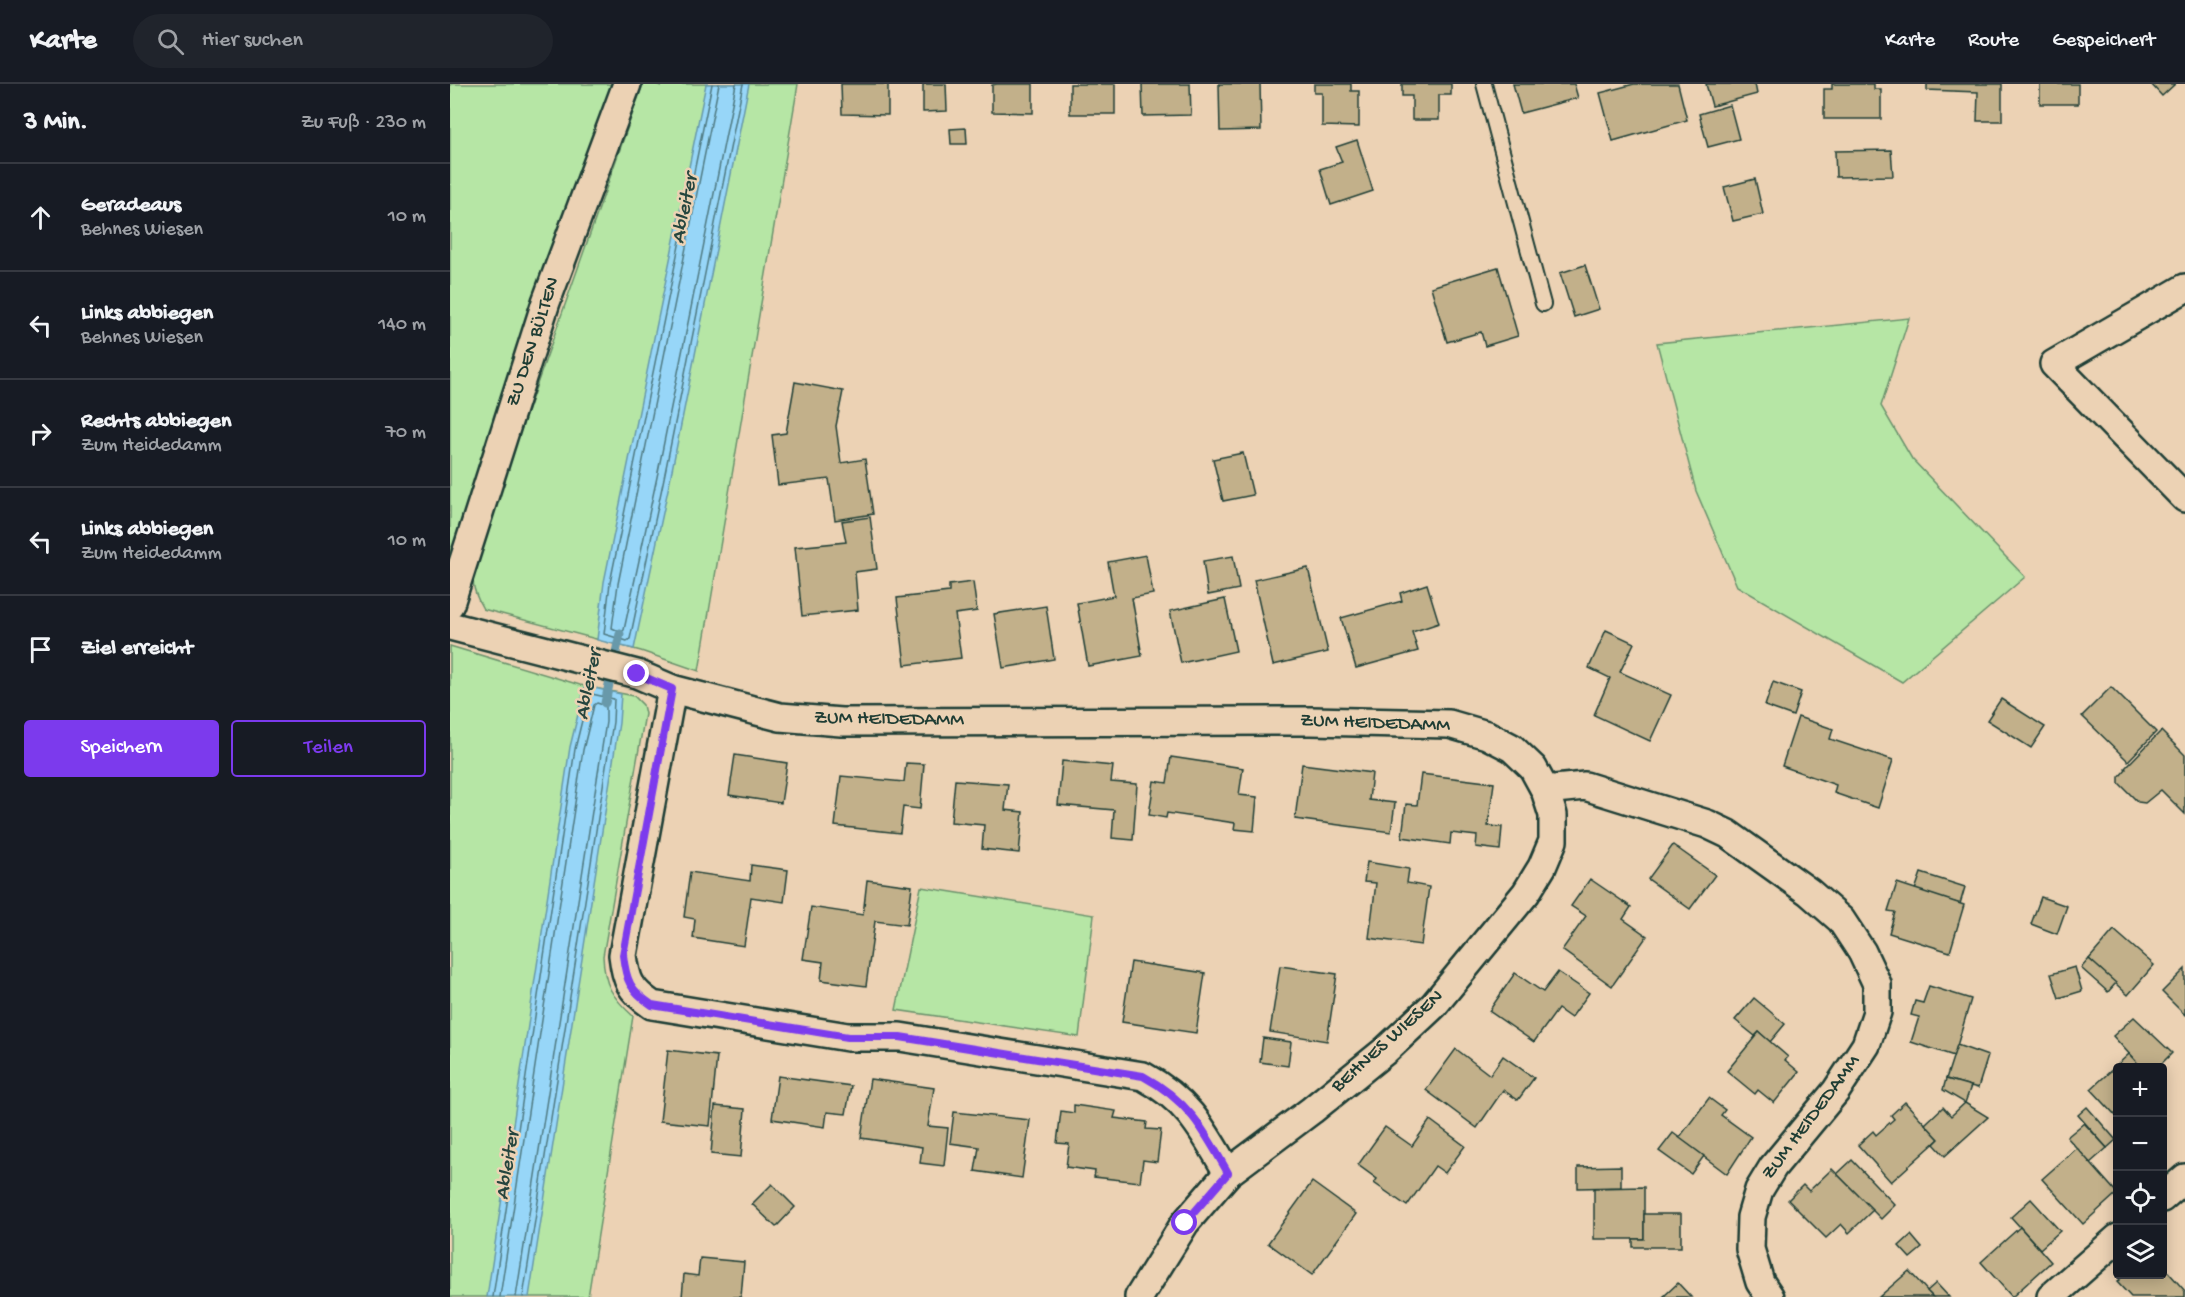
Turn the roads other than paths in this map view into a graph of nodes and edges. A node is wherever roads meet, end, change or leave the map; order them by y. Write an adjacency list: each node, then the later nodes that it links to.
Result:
1 (627, 84): 6 (street, ZU DEN BÜLTEN)
2 (1484, 84): 4 (lane)
3 (2185, 288): 5 (street)
4 (1544, 304)
5 (2185, 498)
6 (450, 604)
7 (450, 626): 8 (street, ZUM HEIDEDAMM)
8 (672, 689): 9 (street, ZUM HEIDEDAMM); 10 (street)
9 (1545, 790): 10 (street, BEHNES WIESEN); 15 (street, ZUM HEIDEDAMM)
10 (1228, 1173): 14 (street, BEHNES WIESEN)
11 (2185, 1178): 12 (street)
12 (2167, 1194)
13 (2113, 1242): 16 (street)
14 (1139, 1297)
15 (1770, 1297)
16 (2052, 1297)

